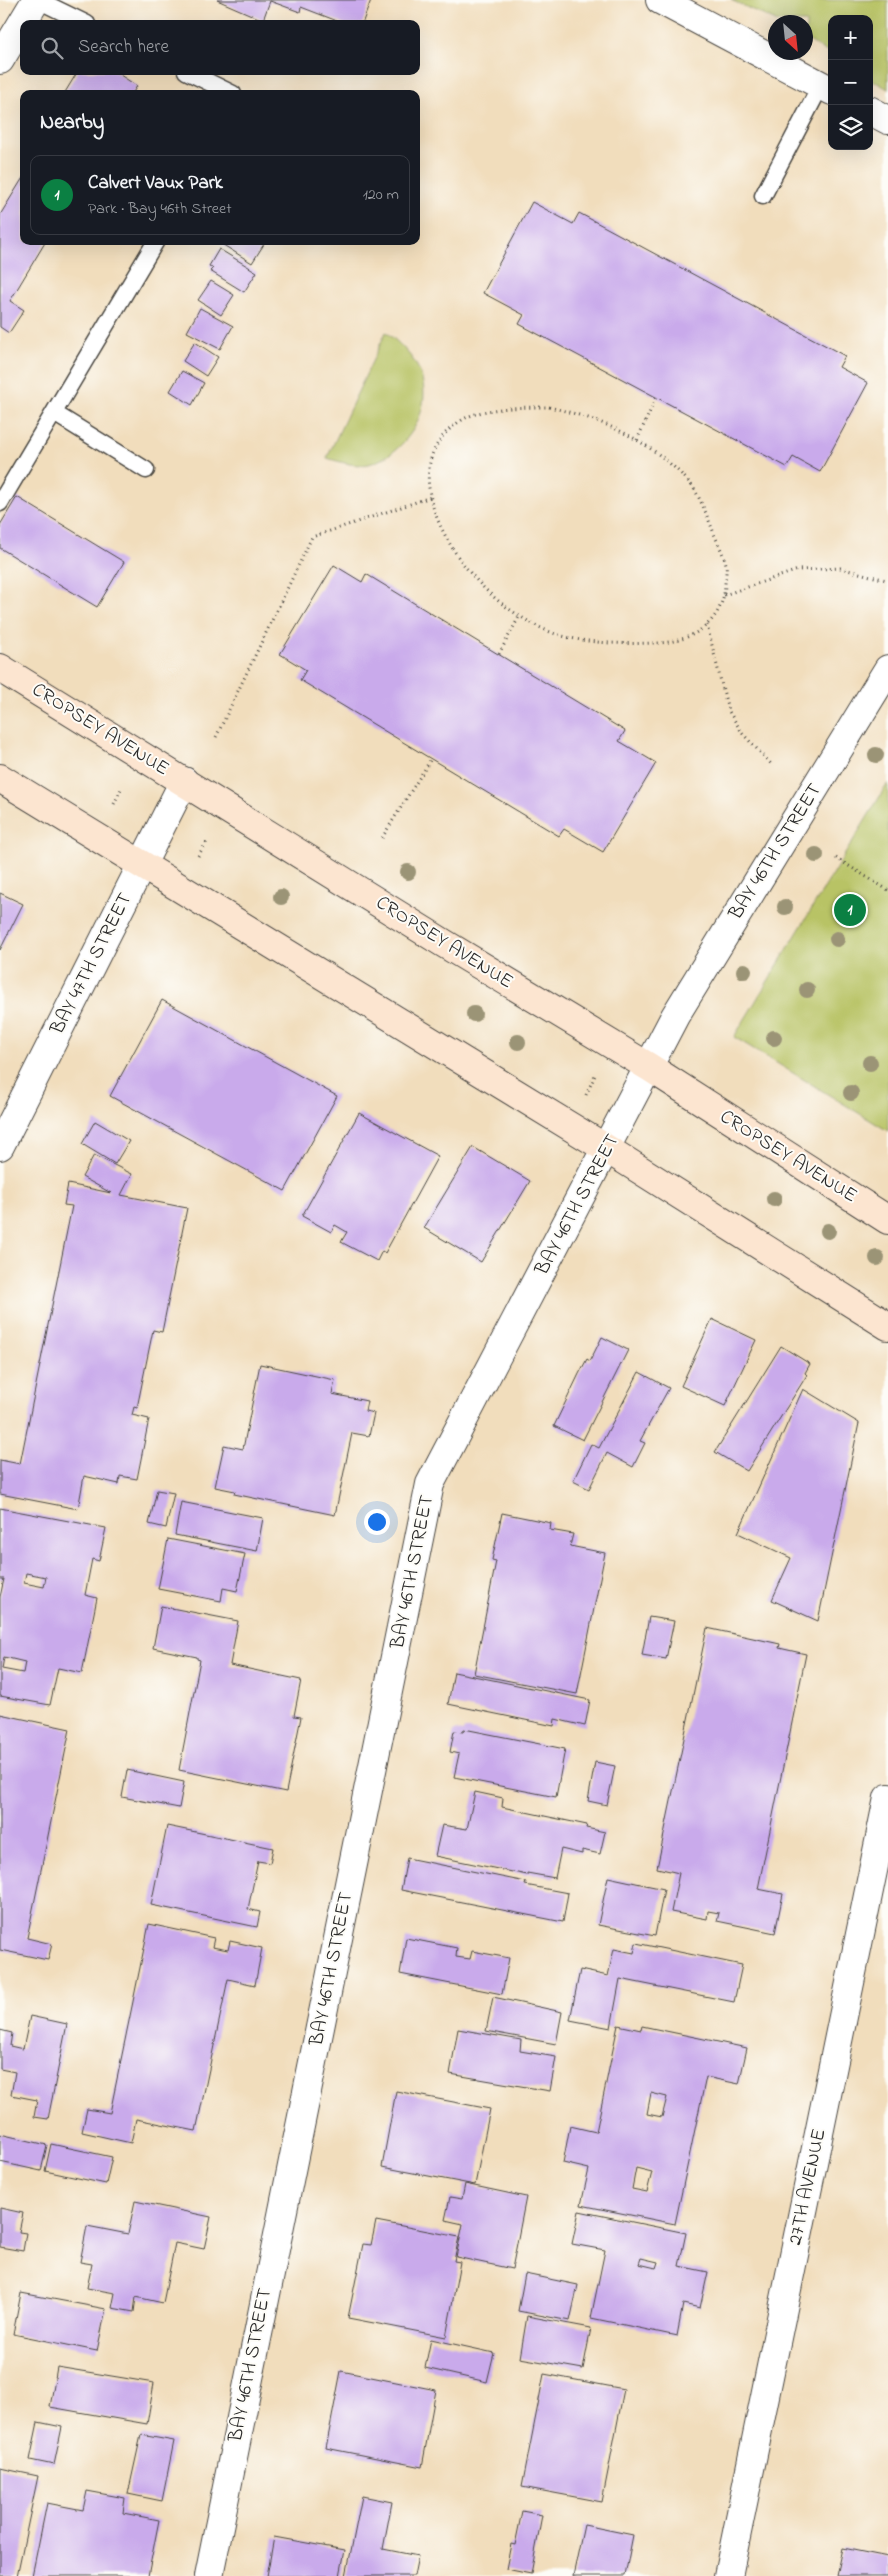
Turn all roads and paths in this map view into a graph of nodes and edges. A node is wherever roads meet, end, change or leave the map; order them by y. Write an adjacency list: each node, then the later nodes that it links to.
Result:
1 (37, 0): 3 (street); 4 (lane)
2 (660, 0): 8 (street)
3 (25, 20)
4 (79, 20)
5 (20, 28): 6 (street)
6 (0, 60)
7 (194, 75): 9 (lane)
8 (826, 88): 12 (lane)
9 (225, 90)
10 (873, 112): 11 (street)
11 (888, 120)
12 (763, 196)
13 (154, 245): 15 (lane)
14 (656, 398): 16 (path)
15 (54, 413): 17 (lane); 19 (lane)
16 (637, 440): 18 (path); 21 (path)
17 (146, 470)
18 (431, 497): 22 (path); 27 (path)
19 (0, 503)
20 (886, 580): 21 (path)
21 (724, 595): 23 (path)
22 (520, 616): 23 (path); 24 (path)
23 (708, 625): 29 (path)
24 (499, 654)
25 (0, 668): 32 (main road, CROPSEY AVENUE)
26 (888, 669): 40 (street, BAY 46TH STREET)
27 (216, 737)
28 (431, 758): 35 (path)
29 (772, 765)
30 (0, 778): 38 (main road)
31 (125, 780): 33 (path)
32 (184, 781): 38 (street, BAY 47TH STREET); 40 (main road, CROPSEY AVENUE)
33 (112, 809)
34 (211, 834): 37 (path)
35 (382, 838)
36 (836, 858): 39 (path)
37 (196, 861)
38 (142, 865): 43 (street, BAY 47TH STREET); 44 (main road)
39 (888, 890)
40 (649, 1067): 44 (street, BAY 46TH STREET); 45 (main road, CROPSEY AVENUE)
41 (597, 1070): 42 (path)
42 (586, 1095)
43 (0, 1146)
44 (607, 1149): 46 (main road); 48 (street, BAY 46TH STREET)
45 (888, 1220)
46 (888, 1326)
47 (888, 1798): 49 (street, 27TH AVENUE)
48 (209, 2576)
49 (728, 2576)

